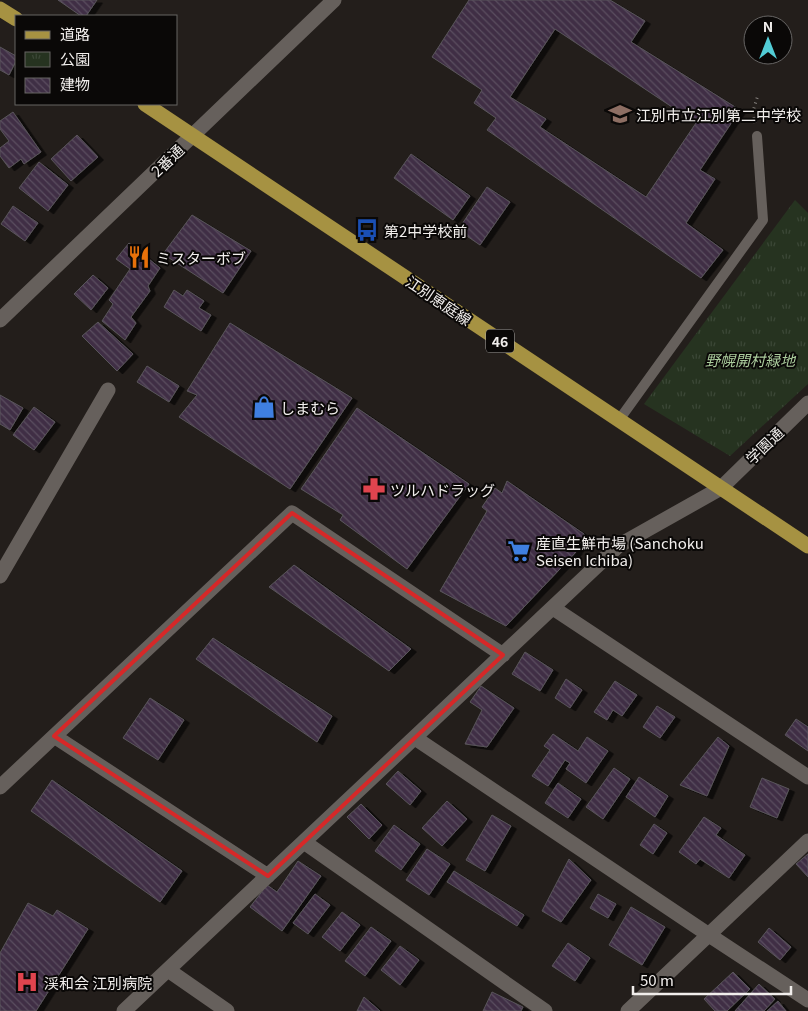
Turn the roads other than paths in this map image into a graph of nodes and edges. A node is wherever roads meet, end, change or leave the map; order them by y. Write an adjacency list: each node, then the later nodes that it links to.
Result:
1 (334, 0): 5 (street, 2番通)
2 (0, 8): 3 (main road)
3 (15, 18)
4 (147, 105): 5 (main road, 江別恵庭線 / 46)
5 (193, 135): 7 (street, 2番通); 10 (main road, 江別恵庭線 / 46)
6 (757, 136): 10 (lane)
7 (1, 318)
8 (108, 390): 13 (street)
9 (808, 403): 11 (street, 学園通)
10 (619, 420): 11 (main road, 江別恵庭線 / 46)
11 (721, 488): 12 (main road, 江別恵庭線 / 46); 15 (street, 学園通)
12 (808, 546)
13 (4, 559): 14 (street)
14 (0, 576)
15 (553, 608): 16 (street, 学園通); 19 (street)
16 (503, 655): 17 (street); 18 (street, 学園通)
17 (54, 736): 20 (street); 23 (street)
18 (415, 738): 21 (street, 学園通); 24 (street)
19 (808, 777)
20 (0, 787)
21 (304, 842): 23 (street, 学園通); 29 (street)
22 (808, 842): 24 (street)
23 (268, 876): 25 (street, 学園通)
24 (709, 935): 26 (street); 30 (street)
25 (168, 970): 27 (street, 学園通); 28 (street)
26 (808, 1000)
27 (124, 1011)
28 (227, 1011)
29 (545, 1011)
30 (628, 1011)

